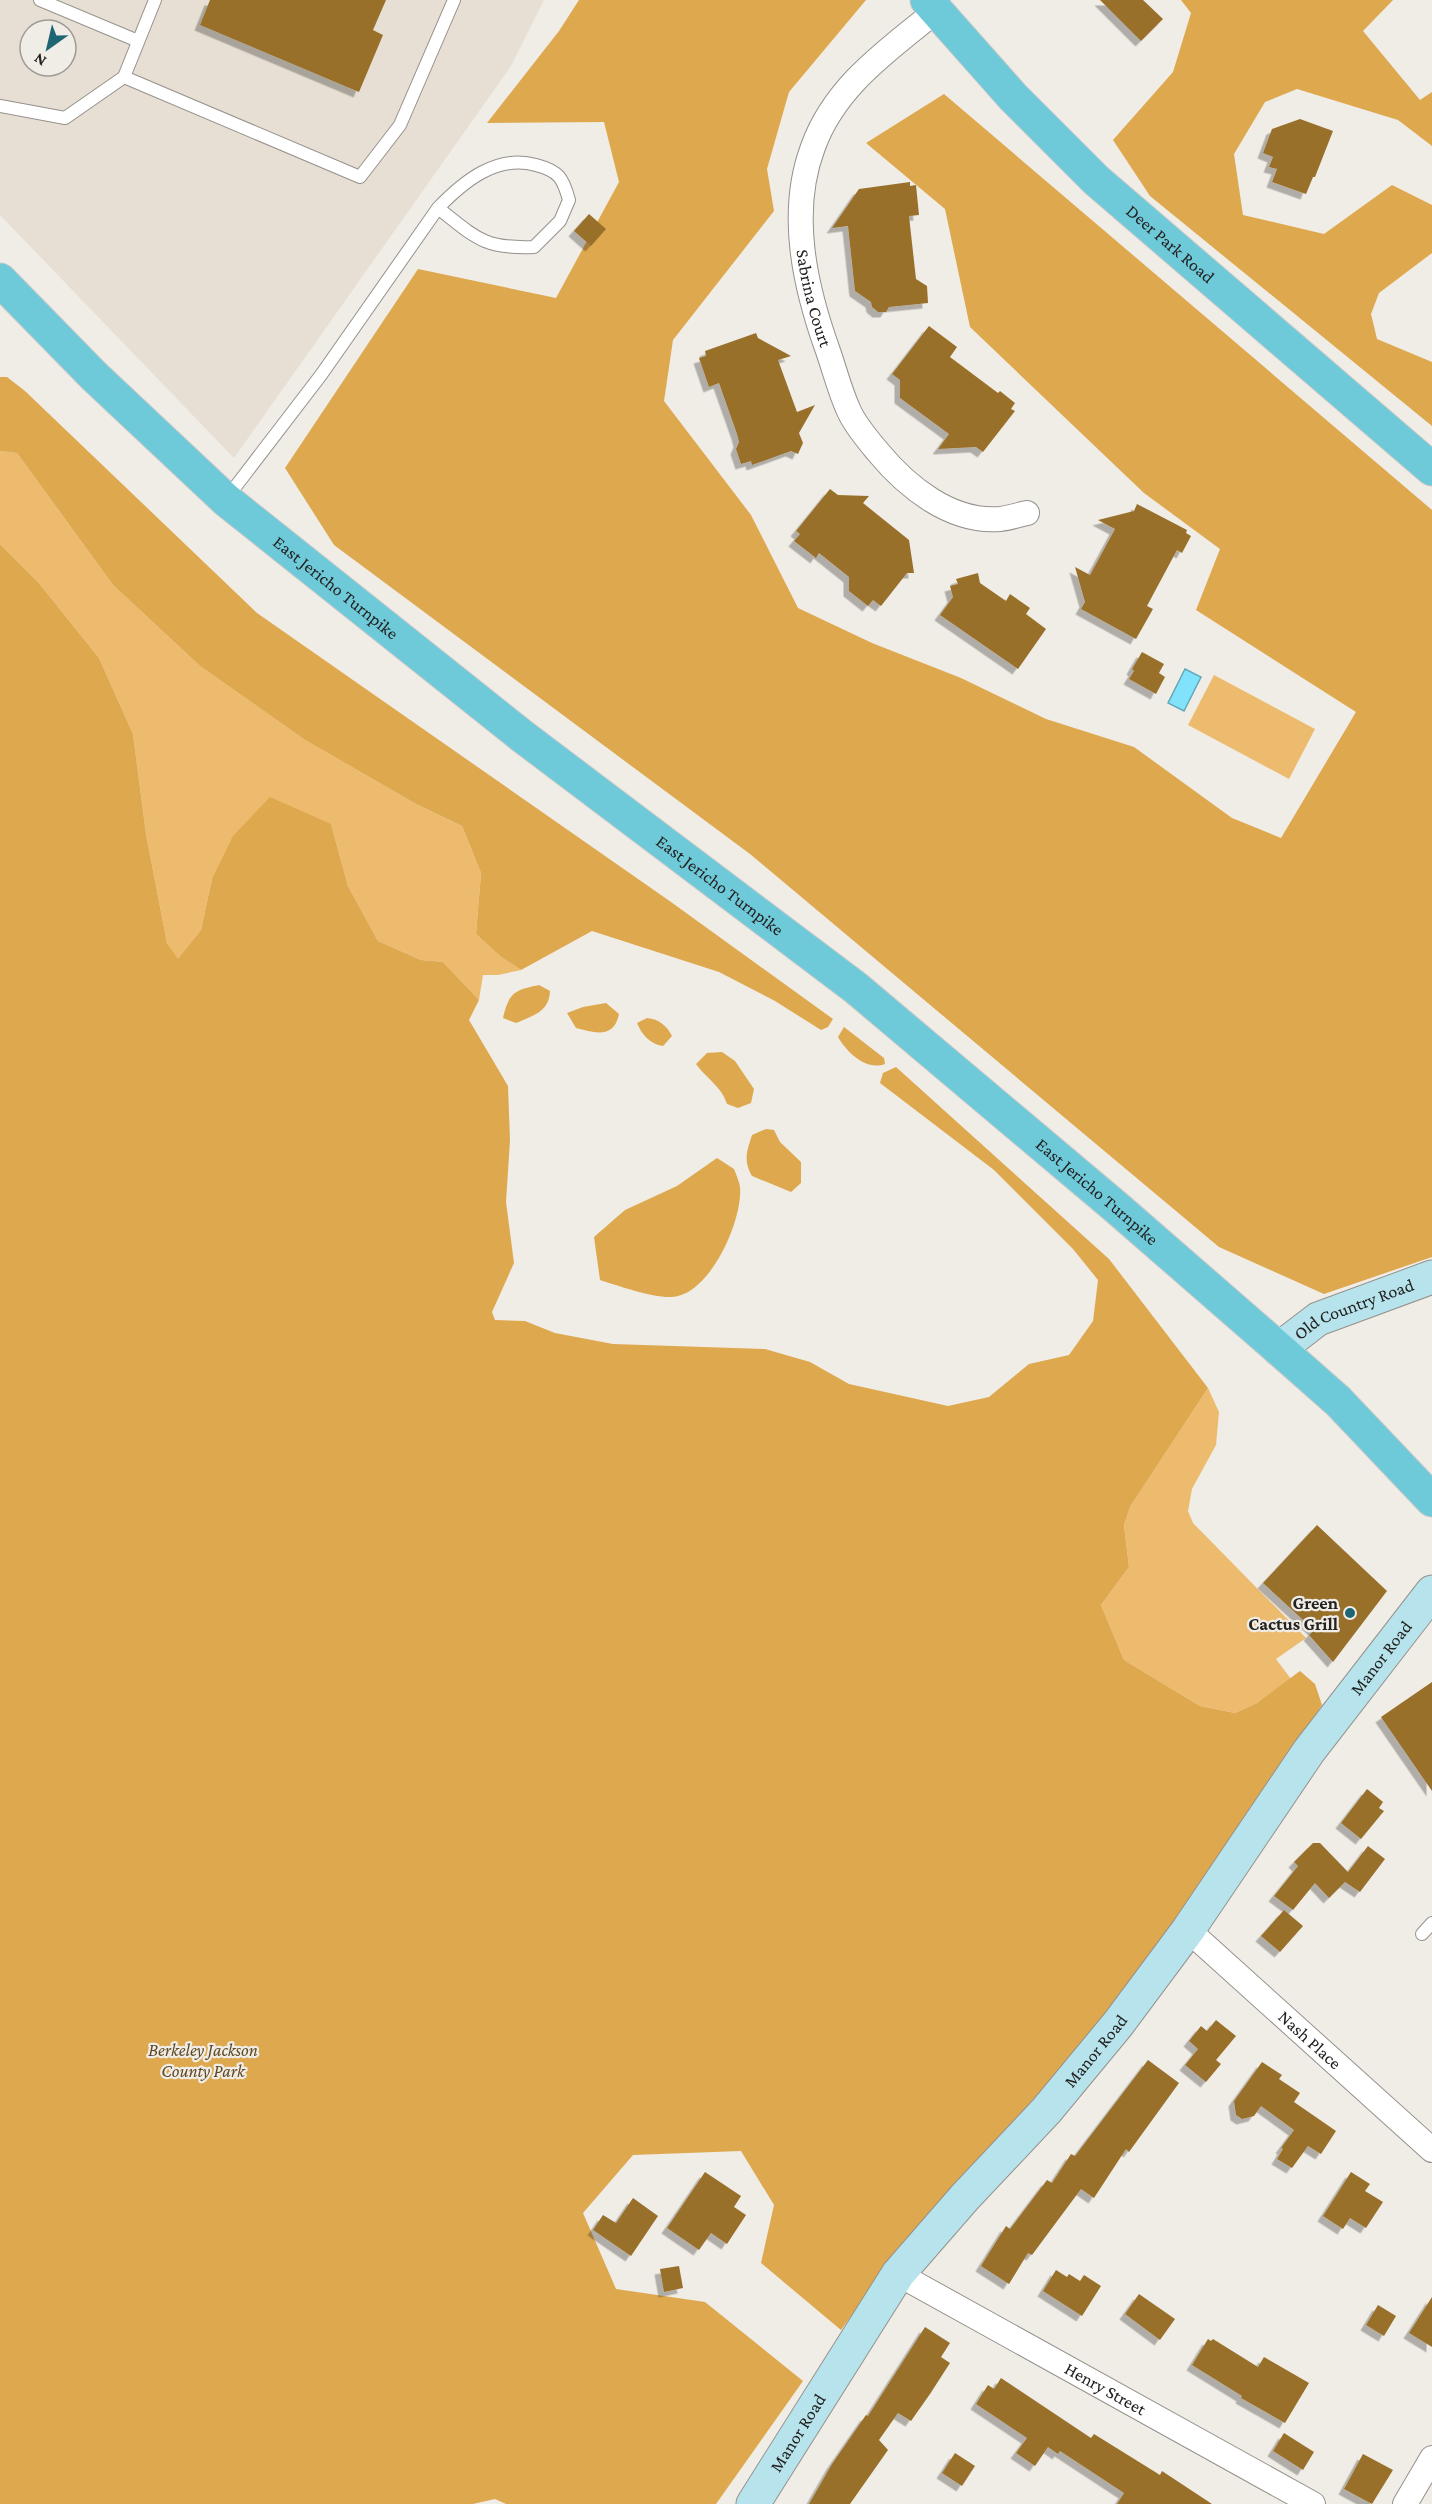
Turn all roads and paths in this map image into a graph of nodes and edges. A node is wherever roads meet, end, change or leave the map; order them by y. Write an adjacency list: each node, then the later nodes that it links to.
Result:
1 (40, 0): 5 (lane)
2 (155, 0): 5 (lane)
3 (454, 0): 6 (lane)
4 (931, 5): 10 (main road, Deer Park Road); 12 (street, Sabrina Court)
5 (138, 41): 6 (lane)
6 (124, 77): 7 (lane)
7 (0, 106)
8 (438, 208): 8 (lane); 11 (lane)
9 (0, 280): 11 (main road, East Jericho Turnpike)
10 (1432, 469)
11 (225, 500): 14 (main road, East Jericho Turnpike)
12 (1027, 513)
13 (1432, 1277): 14 (street, Old Country Road)
14 (1279, 1349): 15 (main road, East Jericho Turnpike)
15 (1432, 1500)
16 (1432, 1592): 18 (street, Manor Road)
17 (1432, 1923): 19 (lane)
18 (1188, 1930): 20 (street, Nash Place); 21 (street, Manor Road)
19 (1422, 1934)
20 (1432, 2150)
21 (898, 2274): 23 (street, Manor Road); 24 (street, Henry Street)
22 (1432, 2458): 25 (street)
23 (753, 2504)
24 (1313, 2504)
25 (1405, 2504)

